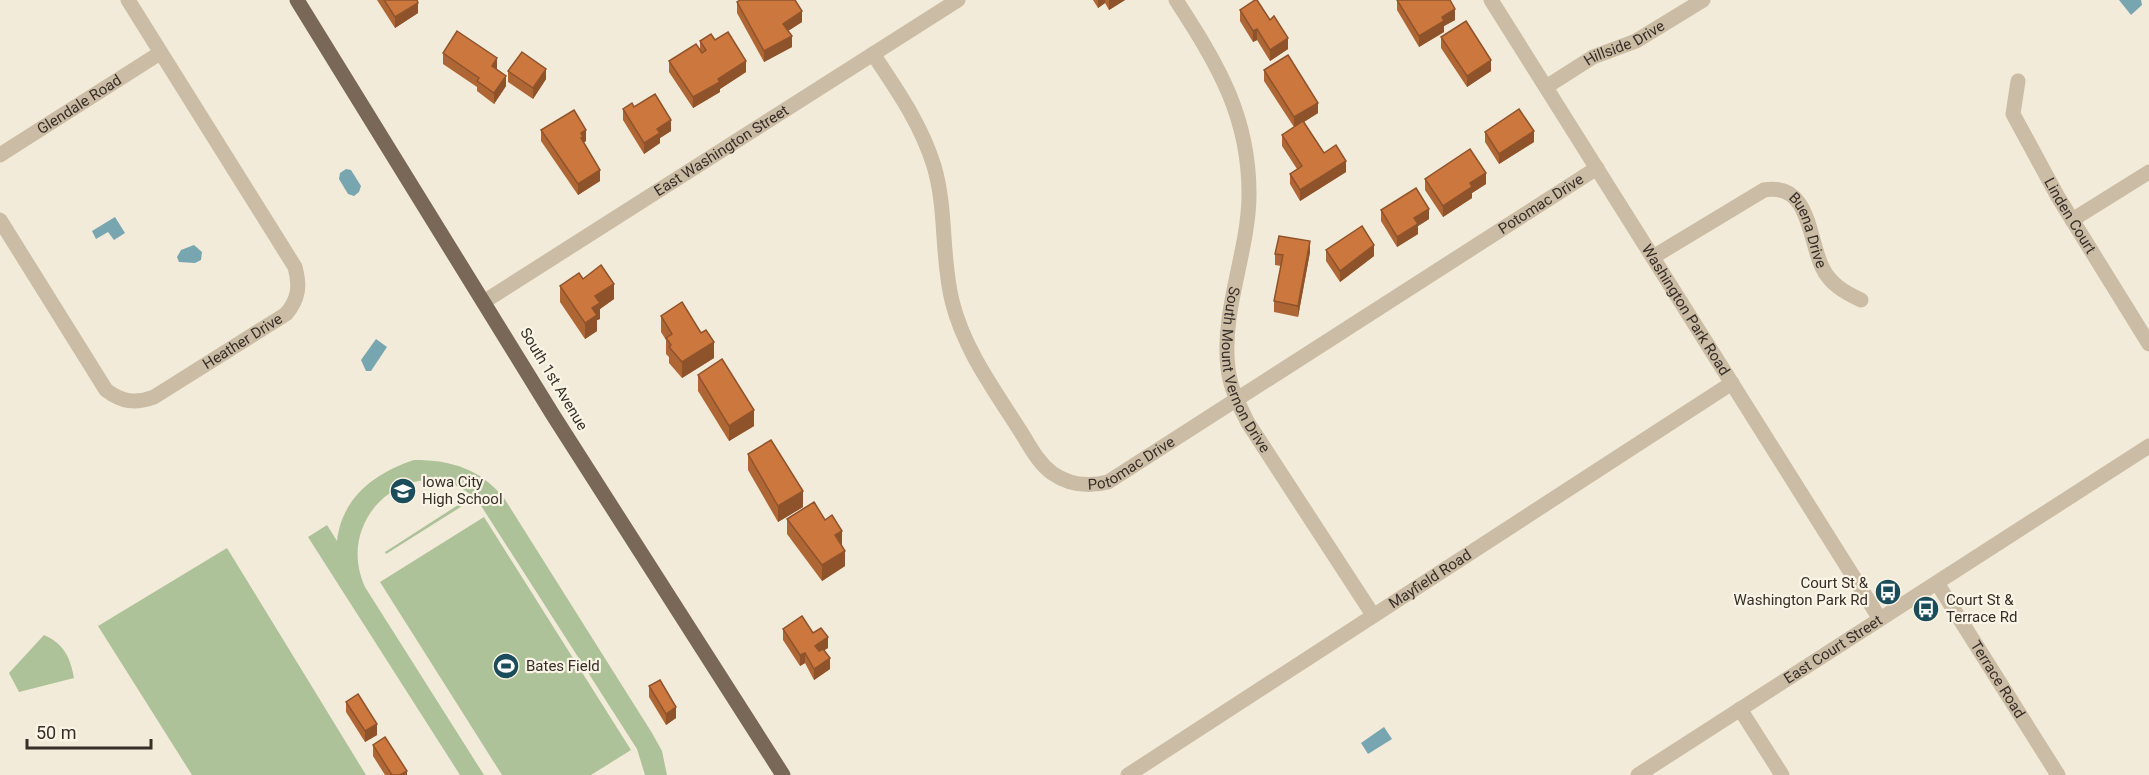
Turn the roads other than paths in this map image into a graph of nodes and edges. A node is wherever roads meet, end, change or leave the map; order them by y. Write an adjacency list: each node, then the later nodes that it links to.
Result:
1 (128, 0): 7 (street, Heather Drive)
2 (297, 0): 18 (main road, South 1st Avenue)
3 (958, 0): 8 (street, East Washington Street)
4 (1176, 0): 21 (street, South Mount Vernon Drive)
5 (1491, 0): 10 (street, Washington Park Road)
6 (1703, 0): 10 (street, Hillside Drive)
7 (160, 53): 11 (street, Glendale Road); 14 (street, Heather Drive)
8 (873, 54): 18 (street, East Washington Street); 21 (street, Potomac Drive)
9 (2018, 81): 15 (street, Linden Court)
10 (1546, 87): 12 (street, Washington Park Road)
11 (0, 154)
12 (1597, 168): 16 (street, Washington Park Road); 21 (street, Potomac Drive)
13 (2149, 172): 15 (street)
14 (0, 220)
15 (2072, 220): 19 (street, Linden Court)
16 (1653, 257): 17 (street, Buena Drive); 20 (street, Washington Park Road)
17 (1861, 300)
18 (485, 301): 27 (main road, South 1st Avenue)
19 (2149, 344)
20 (1731, 383): 24 (street, Mayfield Road); 25 (street, Washington Park Road)
21 (1236, 400): 24 (street, South Mount Vernon Drive)
22 (2149, 446): 23 (street, East Court Street)
23 (1937, 583): 25 (street, East Court Street); 31 (street, Terrace Road)
24 (1373, 615): 28 (street, Mayfield Road)
25 (1880, 619): 26 (street, East Court Street)
26 (1740, 709): 29 (street, East Court Street); 30 (street)
27 (783, 775)
28 (1128, 775)
29 (1638, 775)
30 (1782, 775)
31 (2058, 775)

